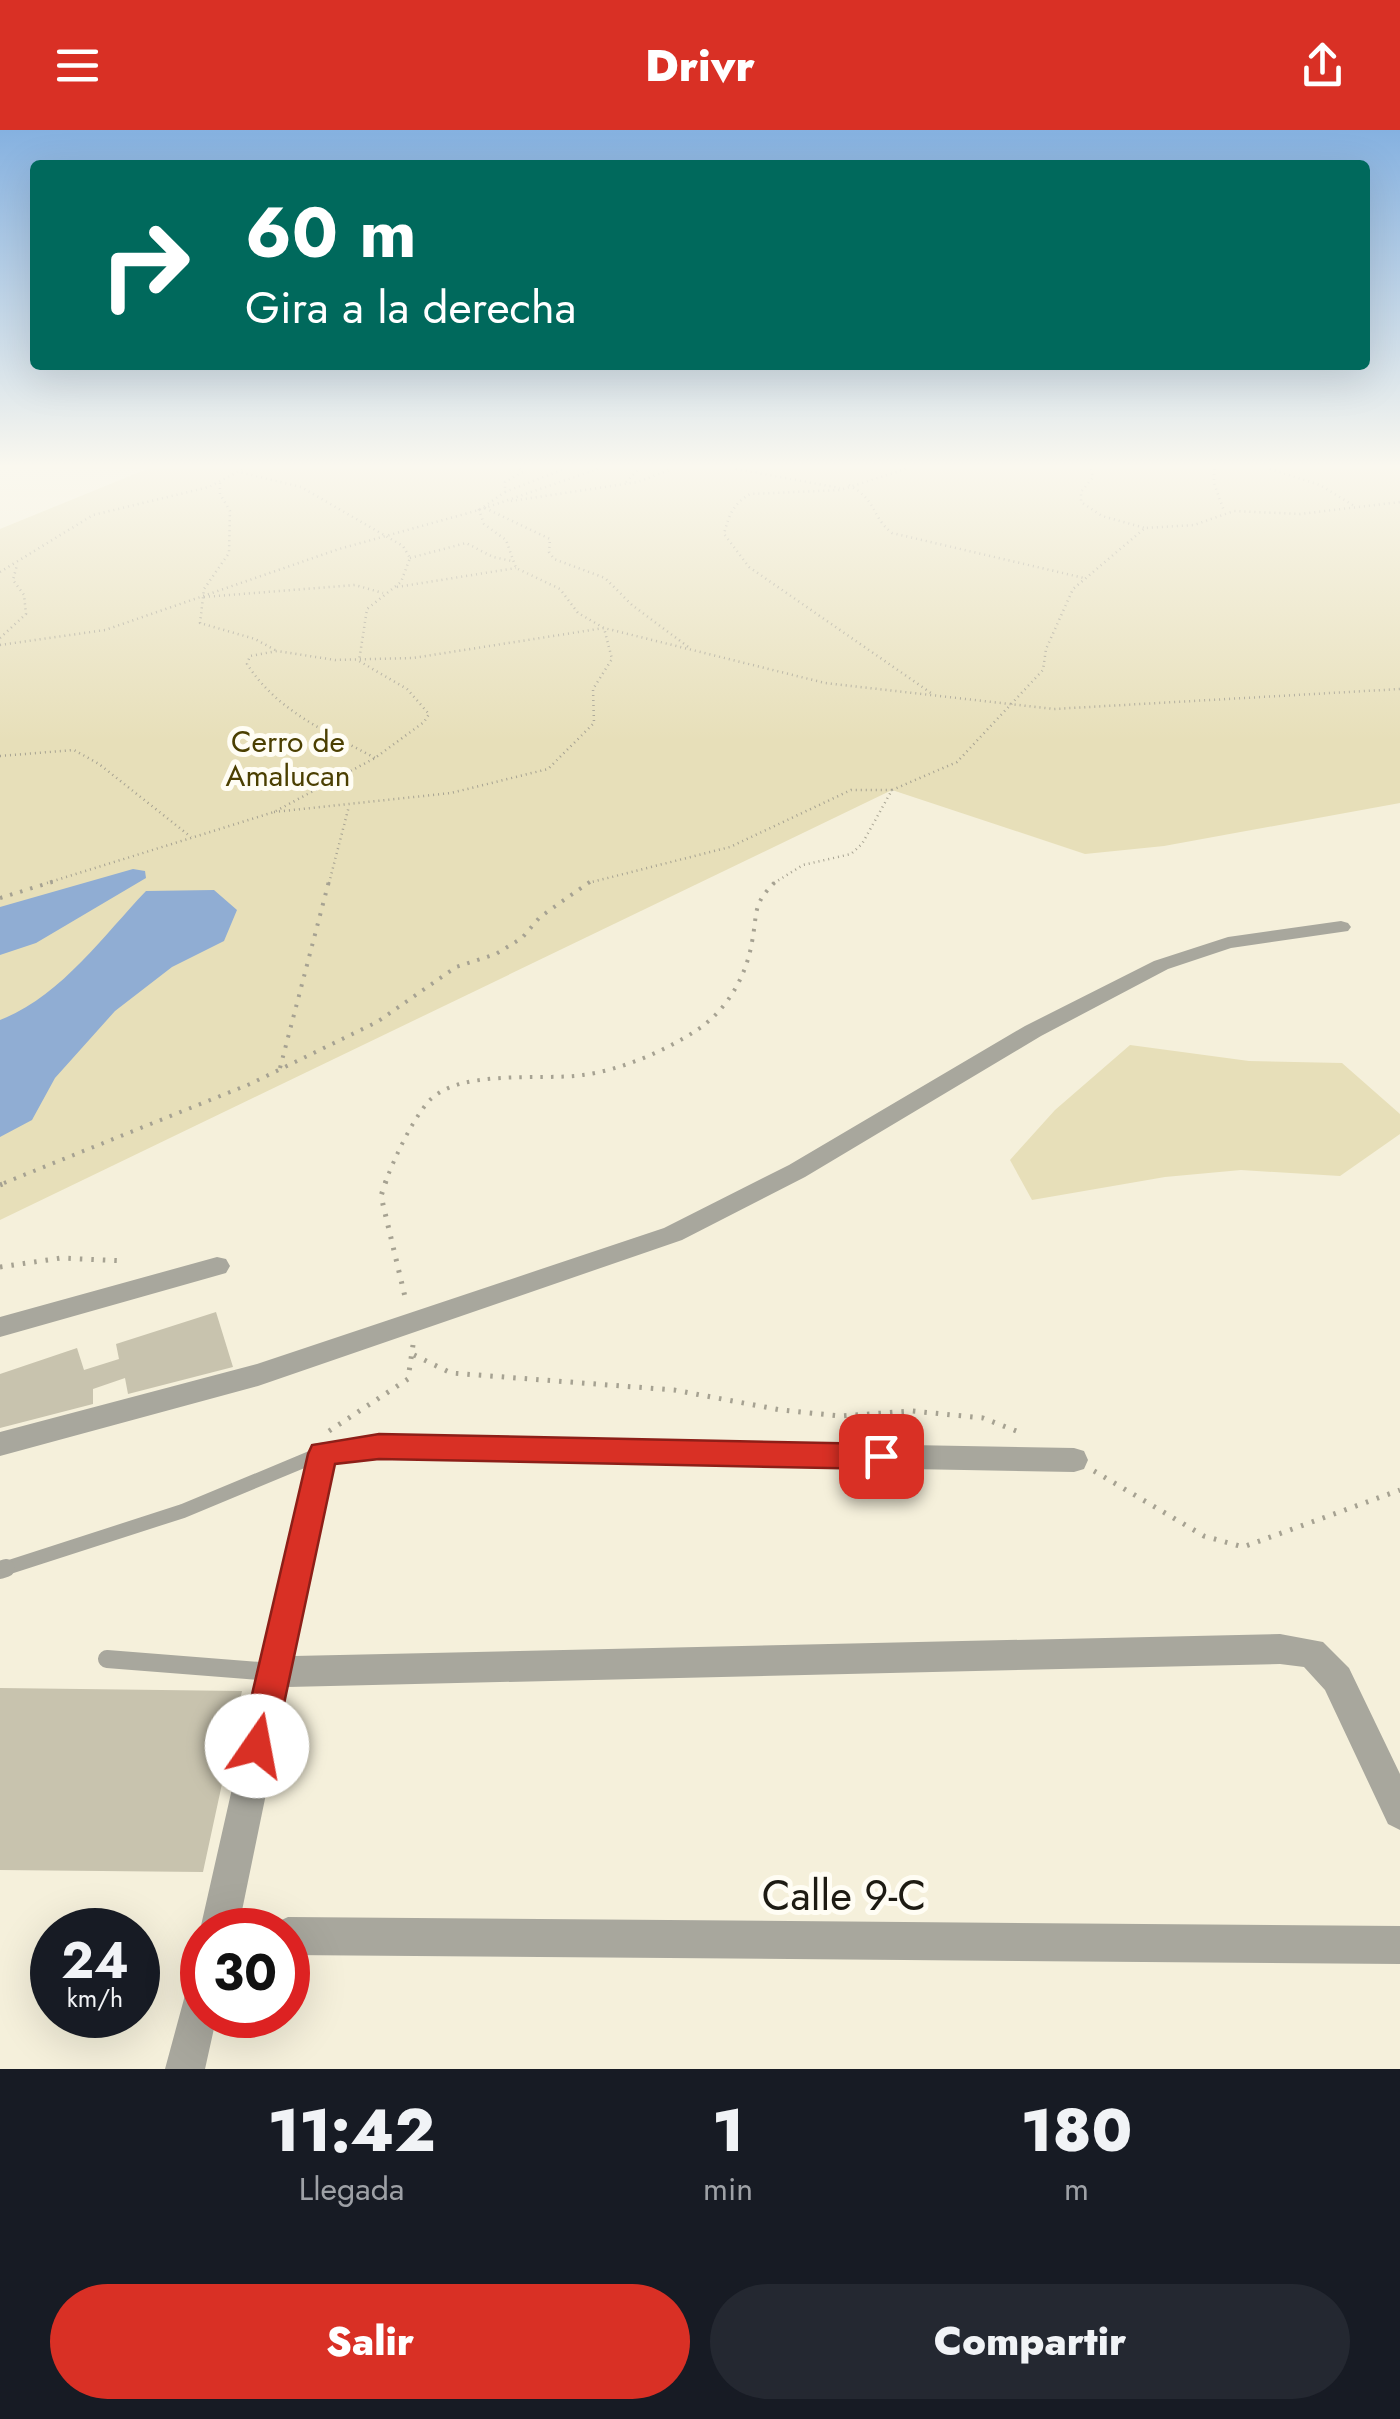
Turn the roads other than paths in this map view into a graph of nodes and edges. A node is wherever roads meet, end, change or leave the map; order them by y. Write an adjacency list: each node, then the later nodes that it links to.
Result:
1 (1341, 926): 4 (street)
2 (217, 1266): 3 (street)
3 (0, 1327)
4 (0, 1444)
5 (322, 1454): 6 (street); 7 (lane); 9 (street)
6 (1074, 1460)
7 (0, 1570)
8 (107, 1659): 9 (lane)
9 (273, 1672): 10 (street); 11 (street)
10 (1400, 1812)
11 (224, 1908)
12 (310, 1936): 13 (street, Calle 9-C)
13 (1400, 1944)
14 (192, 2038): 15 (street)
15 (185, 2069)

